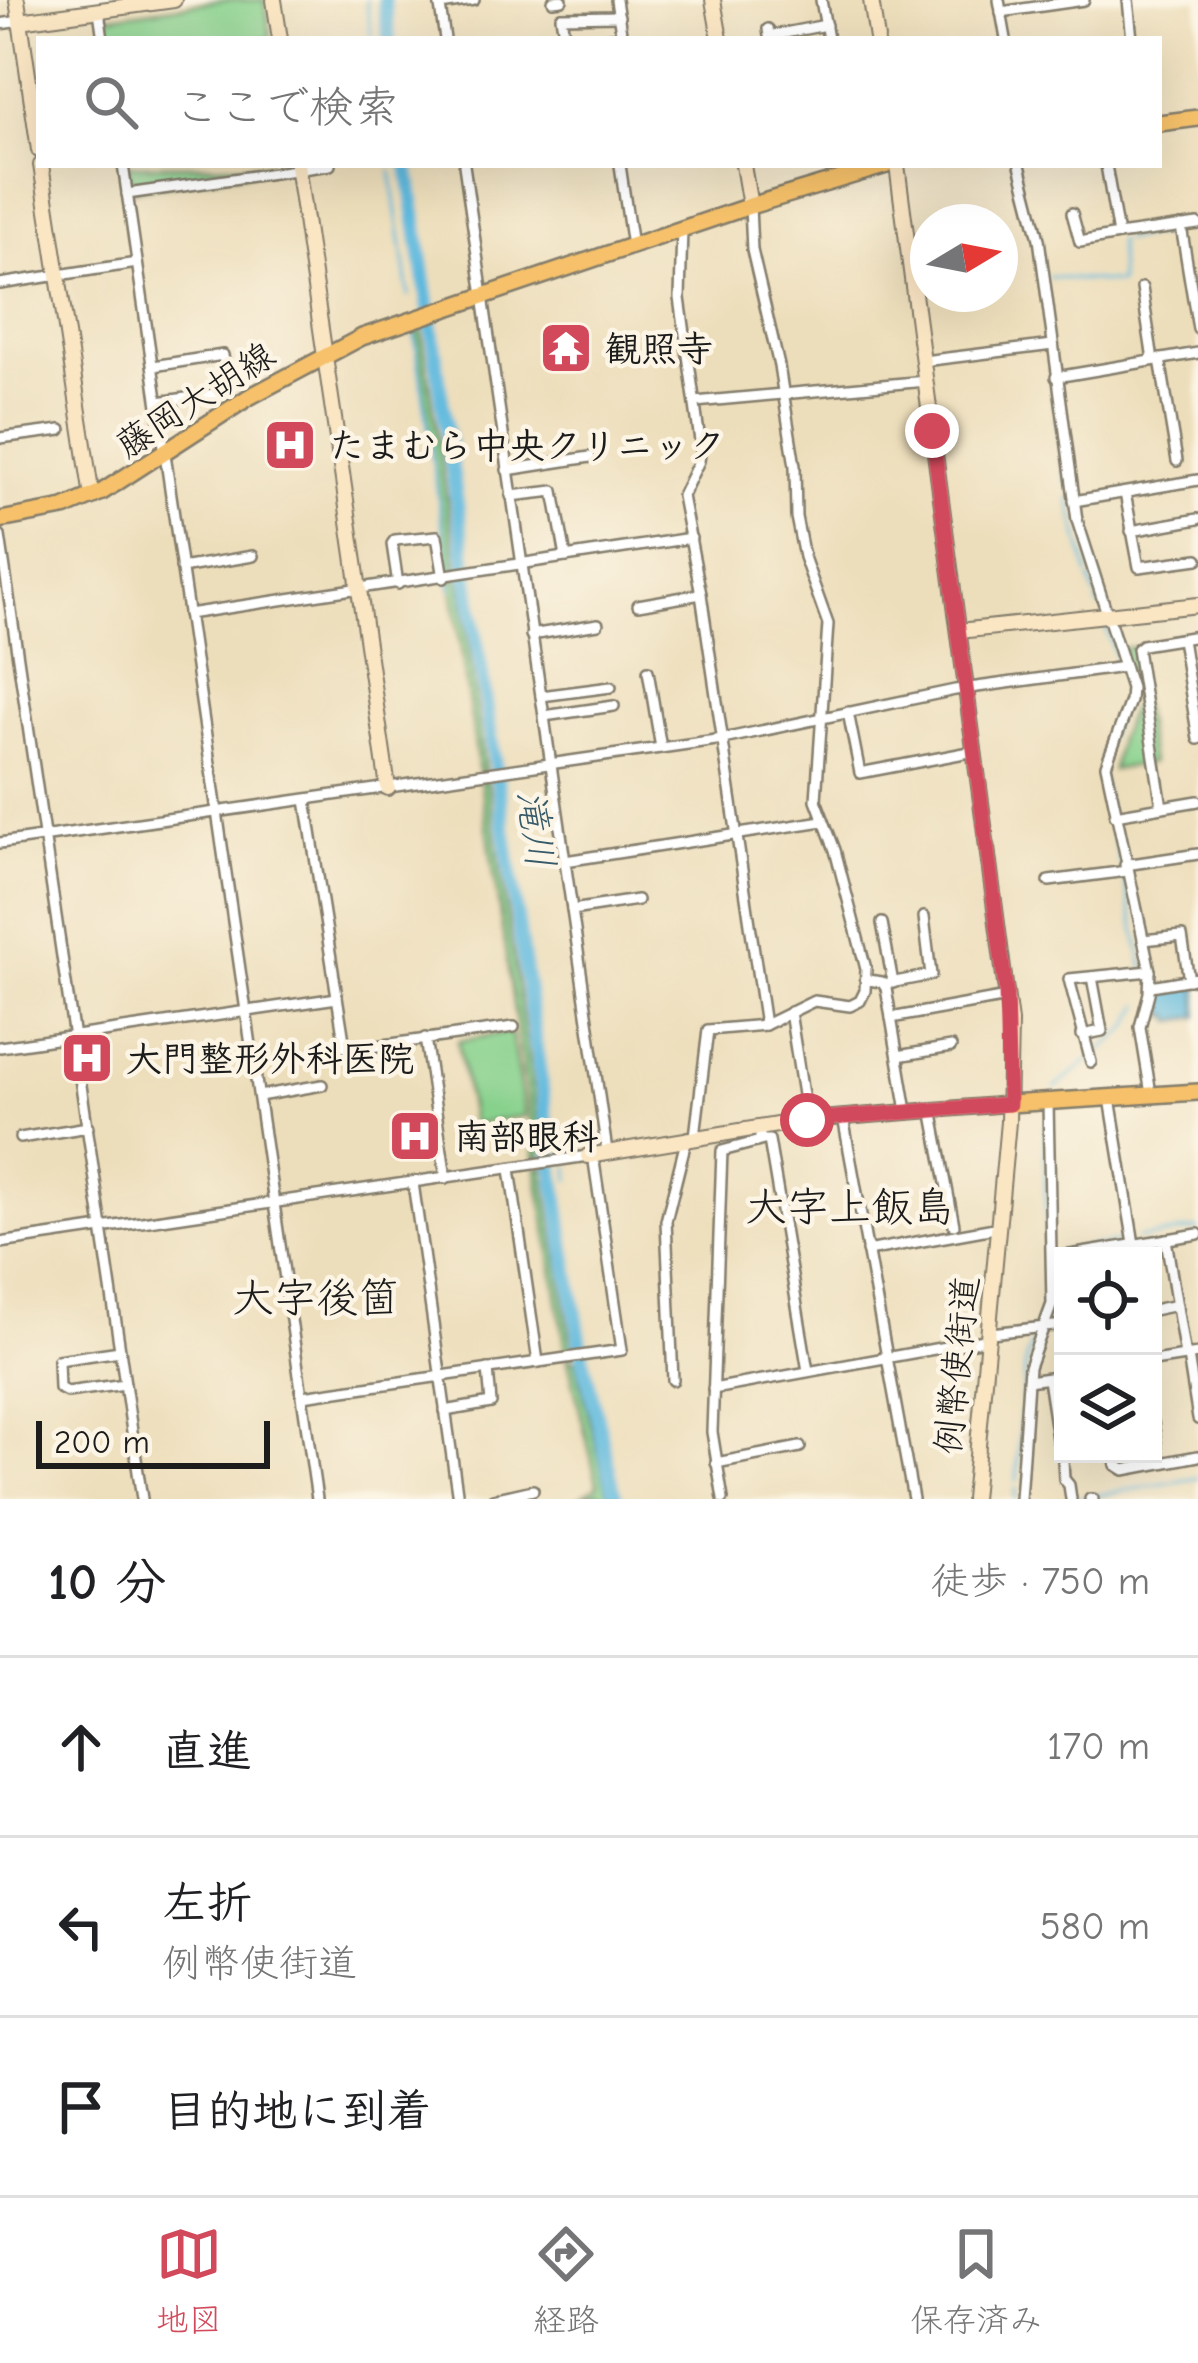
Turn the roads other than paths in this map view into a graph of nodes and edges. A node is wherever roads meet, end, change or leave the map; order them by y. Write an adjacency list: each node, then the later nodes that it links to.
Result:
1 (17, 0): 17 (street)
2 (174, 0): 15 (street)
3 (274, 0): 22 (street)
4 (473, 0): 13 (street)
5 (562, 0): 12 (street)
6 (616, 0): 16 (street)
7 (713, 0): 26 (street)
8 (821, 0): 19 (street)
9 (872, 0): 28 (street)
10 (1084, 0): 14 (street)
11 (1128, 0): 30 (street)
12 (553, 1)
13 (440, 3): 23 (street)
14 (1000, 6): 29 (street)
15 (99, 11): 17 (street); 21 (street)
16 (619, 16): 24 (street); 25 (street)
17 (20, 21): 18 (street); 33 (street)
18 (0, 24)
19 (826, 26): 20 (street); 27 (street)
20 (768, 29)
21 (103, 36)
22 (280, 36)
23 (445, 36)
24 (564, 36)
25 (622, 36)
26 (719, 36)
27 (828, 36)
28 (877, 36)
29 (1005, 36)
30 (1132, 36)
31 (1198, 118): 32 (main road)
32 (1162, 123)
33 (36, 130)
34 (41, 168): 54 (street)
35 (123, 168): 45 (street)
36 (292, 168): 45 (street)
37 (298, 168): 64 (street)
38 (464, 168): 58 (street)
39 (620, 168): 52 (street)
40 (744, 168): 46 (street)
41 (897, 168): 66 (street, 例幣使街道)
42 (1022, 168): 62 (street)
43 (1107, 168): 51 (street)
44 (846, 171): 46 (main road)
45 (127, 194): 53 (street)
46 (750, 206): 50 (main road); 70 (street)
47 (1072, 213): 51 (street)
48 (1198, 224): 49 (street)
49 (1181, 226): 51 (street); 57 (street)
50 (682, 230): 52 (main road); 72 (street)
51 (1118, 235)
52 (632, 246): 58 (main road)
53 (137, 263): 54 (street); 67 (street)
54 (58, 275): 55 (street); 82 (street)
55 (0, 284)
56 (1142, 289): 65 (street)
57 (1195, 292): 61 (street)
58 (483, 298): 60 (main road, 藤岡大胡線); 78 (street)
59 (413, 301): 60 (street)
60 (418, 319): 64 (main road, 藤岡大胡線)
61 (1198, 329)
62 (1053, 345): 66 (street); 68 (street)
63 (1198, 353): 65 (street)
64 (324, 354): 75 (main road, 藤岡大胡線); 96 (street)
65 (1157, 360): 68 (street); 77 (street)
66 (923, 361): 69 (street, 例幣使街道)
67 (153, 366): 71 (street); 71 (street)
68 (1056, 377): 83 (street)
69 (926, 381): 70 (street); 103 (street, 例幣使街道)
70 (781, 393): 72 (street); 115 (street)
71 (158, 402): 75 (street)
72 (695, 402): 88 (street)
73 (61, 430): 74 (street)
74 (0, 438)
75 (164, 454): 82 (main road, 藤岡大胡線); 93 (street)
76 (590, 457): 78 (street)
77 (1177, 461)
78 (507, 470): 81 (street)
79 (1198, 480): 80 (street)
80 (1125, 493): 83 (street); 86 (street)
81 (511, 496): 90 (street); 92 (street)
82 (92, 497): 85 (main road, 藤岡大胡線)
83 (1074, 501): 101 (street)
84 (1198, 519): 86 (street)
85 (0, 520)
86 (1131, 531): 91 (street)
87 (0, 536): 129 (street)
88 (692, 538): 90 (street); 97 (street)
89 (253, 557): 93 (street)
90 (566, 557): 92 (street)
91 (1198, 559)
92 (522, 566): 94 (street); 104 (street)
93 (181, 568): 100 (street)
94 (444, 578): 95 (street); 95 (street)
95 (398, 584): 96 (street)
96 (357, 588): 100 (street); 121 (street)
97 (701, 594): 98 (street); 116 (street)
98 (638, 605)
99 (1198, 605): 101 (street)
100 (188, 614): 125 (street)
101 (1108, 617): 103 (street); 107 (street)
102 (598, 624): 104 (street)
103 (959, 631): 110 (street, 例幣使街道)
104 (531, 635): 111 (street)
105 (1198, 636): 106 (street)
106 (1182, 639): 117 (street); 124 (street)
107 (1124, 667): 110 (street); 126 (street)
108 (648, 671): 118 (street)
109 (611, 687): 111 (street)
110 (966, 688): 113 (street); 119 (street, 例幣使街道)
111 (541, 696): 114 (street)
112 (614, 706): 114 (street)
113 (848, 712): 115 (street); 119 (street)
114 (544, 716): 120 (street)
115 (821, 717): 116 (street); 127 (street)
116 (723, 739): 118 (street); 128 (street)
117 (1198, 739)
118 (661, 748): 120 (street)
119 (975, 751): 146 (street, 例幣使街道)
120 (551, 765): 121 (street); 132 (street)
121 (388, 788): 122 (street)
122 (306, 800): 125 (street); 147 (street)
123 (1198, 801): 124 (street)
124 (1162, 807): 126 (street)
125 (217, 813): 129 (street); 148 (street)
126 (1115, 815): 133 (street)
127 (823, 821): 128 (street); 143 (street)
128 (737, 835): 132 (street); 151 (street)
129 (46, 836): 130 (street); 154 (street)
130 (0, 843)
131 (1198, 854): 133 (street)
132 (565, 861): 136 (street)
133 (1126, 868): 134 (street); 139 (street)
134 (1049, 881)
135 (637, 900): 136 (street)
136 (572, 910): 175 (street)
137 (924, 917): 144 (street)
138 (882, 923): 144 (street)
139 (1142, 940): 140 (street); 142 (street)
140 (1150, 971): 141 (street); 145 (street)
141 (1092, 977): 153 (street); 153 (street)
142 (1194, 979): 145 (street)
143 (868, 980): 144 (street); 149 (street)
144 (889, 984): 150 (street)
145 (1150, 986): 163 (street)
146 (1007, 997): 150 (street); 166 (street, 例幣使街道)
147 (337, 998): 148 (street); 155 (street)
148 (247, 1012): 154 (street); 162 (street)
149 (790, 1012): 151 (street); 170 (street)
150 (891, 1018): 158 (street)
151 (765, 1025): 173 (street)
152 (514, 1027): 155 (street)
153 (1082, 1035): 159 (street)
154 (75, 1036): 156 (street); 171 (street)
155 (425, 1038): 177 (street)
156 (0, 1047)
157 (951, 1047): 158 (street)
158 (898, 1056): 168 (street)
159 (1089, 1059)
160 (322, 1085): 162 (street)
161 (1198, 1092): 163 (main road)
162 (259, 1096): 179 (street)
163 (1151, 1096): 164 (main road)
164 (1109, 1098): 165 (main road); 186 (street)
165 (1048, 1102): 166 (main road); 189 (street)
166 (1009, 1104): 167 (street); 181 (street, 例幣使街道)
167 (932, 1109): 168 (street); 180 (street)
168 (907, 1111): 169 (street)
169 (843, 1117): 170 (street); 188 (street)
170 (807, 1120): 172 (street)
171 (88, 1126): 174 (street); 182 (street)
172 (760, 1133): 173 (street); 200 (street); 207 (street)
173 (691, 1137): 175 (street); 204 (street)
174 (20, 1138)
175 (596, 1154): 176 (street); 198 (street)
176 (510, 1168): 177 (street); 198 (street)
177 (446, 1178): 178 (street)
178 (413, 1183): 179 (street); 201 (street)
179 (274, 1203): 182 (street); 208 (street)
180 (954, 1225)
181 (1000, 1228): 188 (street); 194 (street, 例幣使街道)
182 (102, 1229): 185 (street); 195 (street)
183 (1198, 1234): 184 (street)
184 (1166, 1238): 187 (street); 190 (street)
185 (0, 1243)
186 (1128, 1247)
187 (1135, 1247)
188 (867, 1251): 197 (street)
189 (1052, 1258): 193 (street)
190 (1177, 1305): 191 (street); 196 (street)
191 (1162, 1308)
192 (1054, 1326): 193 (street)
193 (1045, 1328): 194 (street); 205 (street)
194 (990, 1336): 197 (street); 224 (street, 例幣使街道)
195 (120, 1351): 206 (street); 206 (street)
196 (1190, 1355): 210 (street)
197 (886, 1357): 200 (street); 223 (street)
198 (538, 1362): 199 (street)
199 (488, 1370): 201 (street); 209 (street)
200 (808, 1371): 207 (street)
201 (440, 1376): 208 (street); 209 (street)
202 (1054, 1378): 203 (street)
203 (1048, 1379): 205 (street); 226 (street)
204 (673, 1380)
205 (1028, 1381): 225 (street)
206 (125, 1384): 218 (street)
207 (713, 1389): 213 (street)
208 (302, 1396): 219 (street)
209 (445, 1411): 220 (street)
210 (1198, 1419)
211 (800, 1447): 213 (street)
212 (1198, 1456): 214 (street)
213 (716, 1462): 222 (street)
214 (1162, 1462)
215 (1116, 1463): 216 (street)
216 (1159, 1463)
217 (533, 1490): 221 (street)
218 (142, 1499)
219 (317, 1499)
220 (458, 1499)
221 (494, 1499)
222 (723, 1499)
223 (913, 1499)
224 (974, 1499)
225 (1020, 1499)
226 (1071, 1499)

